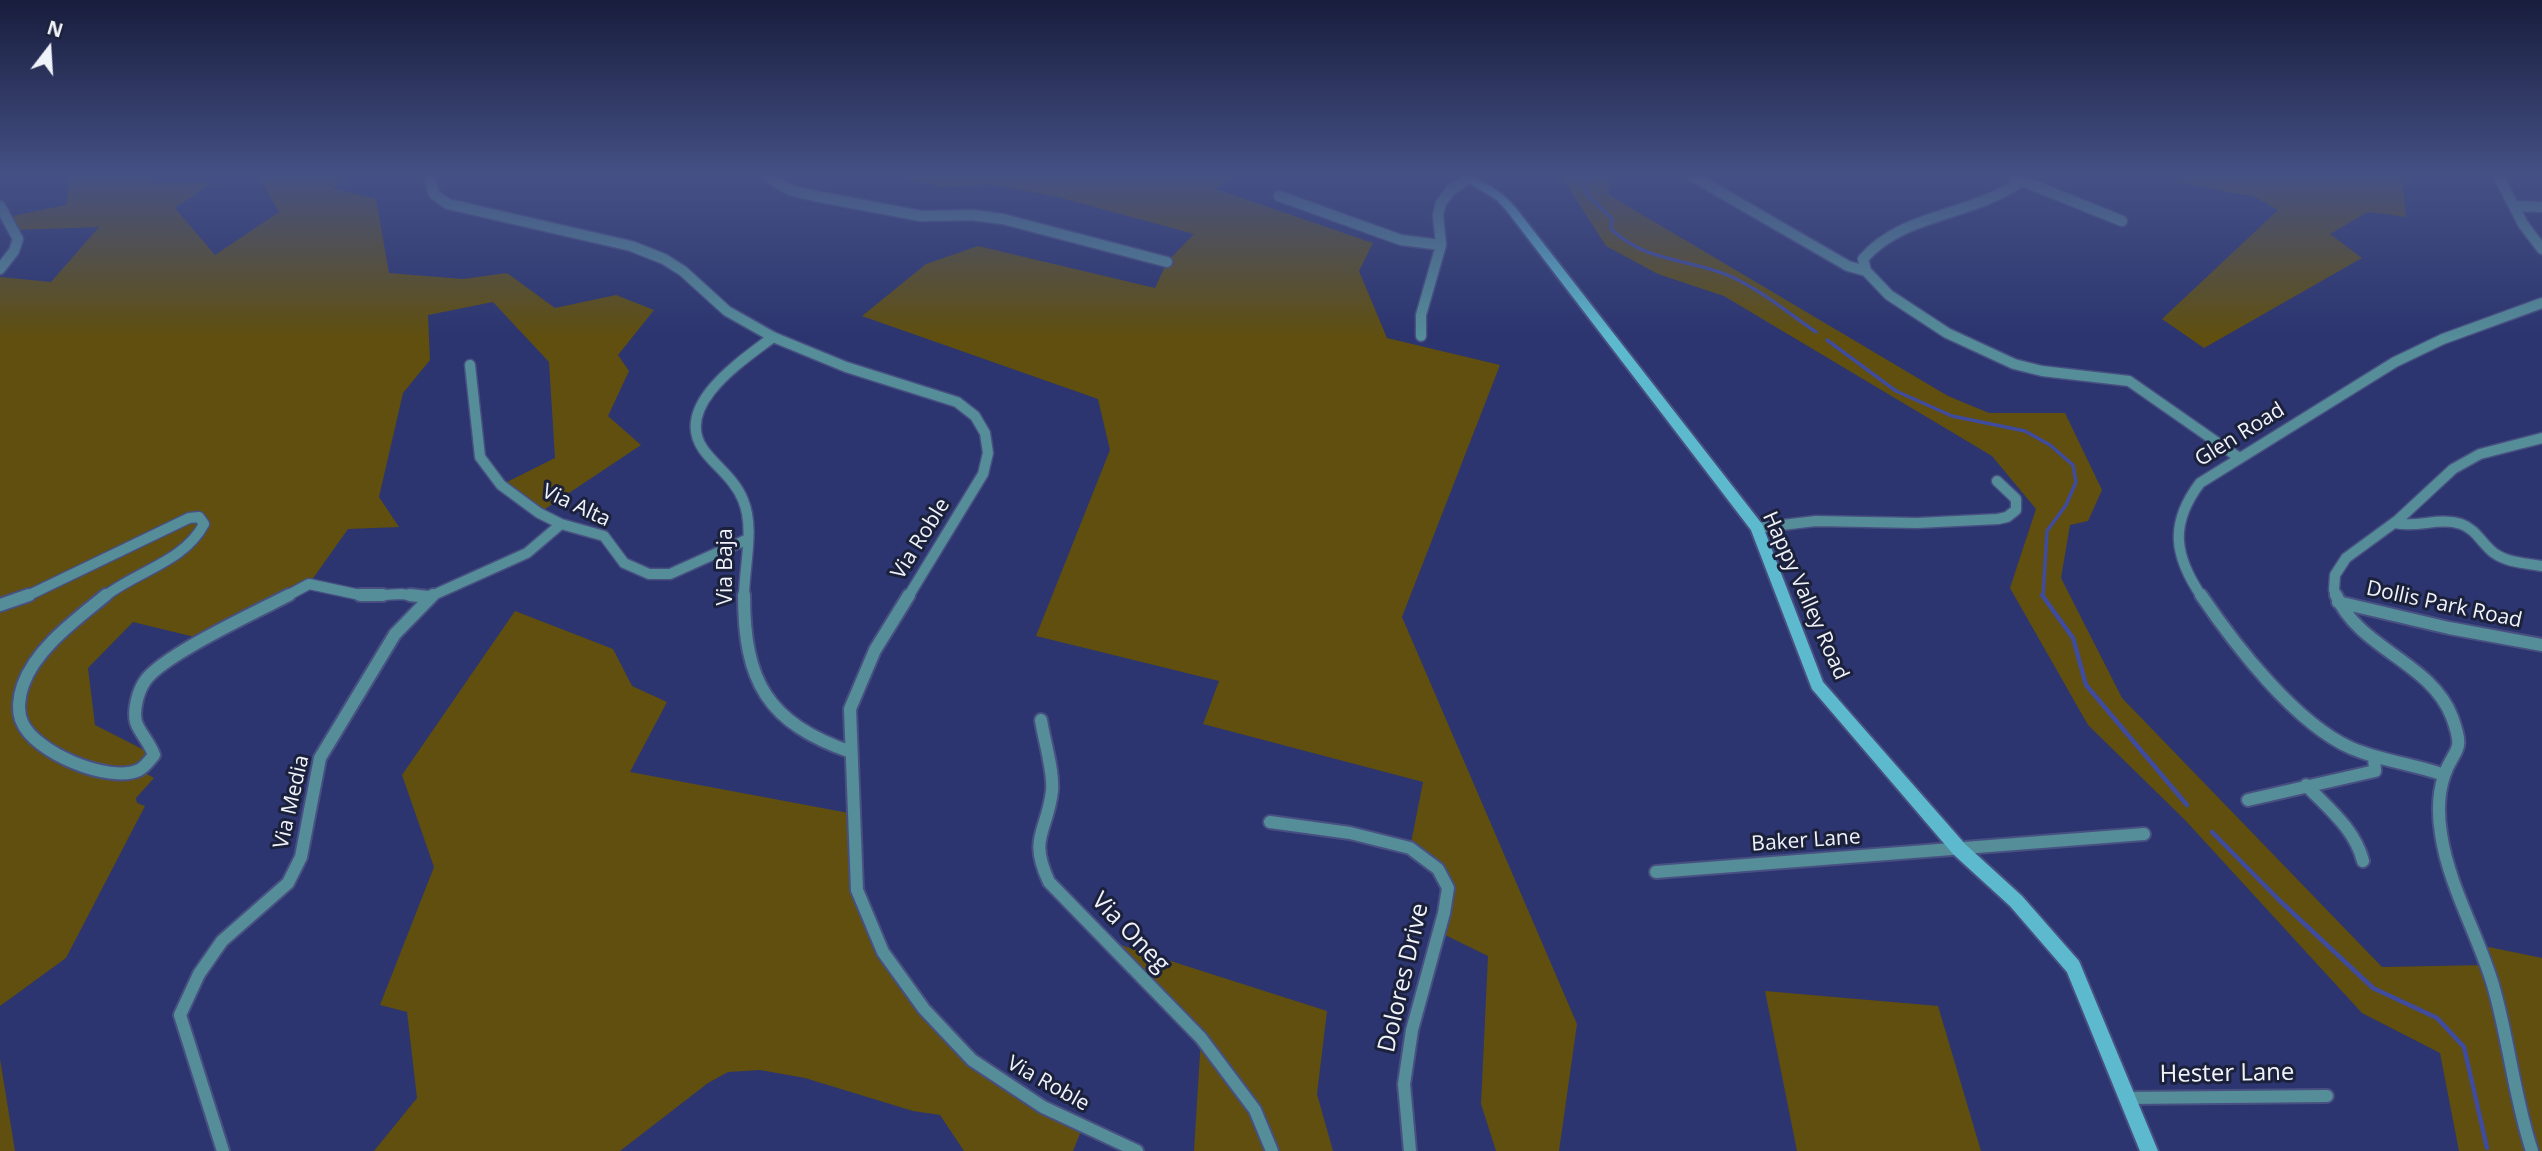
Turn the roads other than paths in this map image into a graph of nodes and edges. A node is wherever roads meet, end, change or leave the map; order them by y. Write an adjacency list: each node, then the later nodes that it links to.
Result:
1 (13, 231): 13 (street)
2 (564, 231): 17 (street, Via Roble)
3 (1048, 231): 12 (street)
4 (1375, 231): 10 (street)
5 (1440, 231): 10 (street)
6 (1528, 231): 24 (street, Happy Valley Road)
7 (1787, 231): 14 (street)
8 (1904, 231): 14 (street)
9 (2528, 231): 11 (street)
10 (1441, 245): 16 (street)
11 (2542, 249)
12 (1167, 262)
13 (0, 269)
14 (1866, 271): 20 (street)
15 (2542, 303): 20 (street, Glen Road)
16 (1421, 336)
17 (773, 337): 25 (street, Via Baja); 32 (street, Via Roble)
18 (470, 365): 23 (street, Via Alta)
19 (2542, 438): 22 (street)
20 (2238, 457): 33 (street, Glen Road)
21 (1997, 481): 24 (street)
22 (2395, 523): 26 (street); 28 (street)
23 (561, 524): 25 (street, Via Alta); 27 (street, Via Media)
24 (1757, 528): 39 (street, Happy Valley Road)
25 (748, 539): 32 (street, Via Baja)
26 (2542, 566)
27 (428, 597): 29 (street); 44 (street, Via Media)
28 (2339, 602): 30 (street, Dollis Park Road); 34 (street)
29 (0, 605)
30 (2542, 645)
31 (1041, 720): 46 (street, Via Oneg)
32 (851, 752): 45 (street, Via Roble)
33 (2374, 756): 34 (street, Glen Road); 35 (street)
34 (2444, 775): 49 (street)
35 (2306, 785): 36 (street); 40 (street)
36 (2248, 800)
37 (1270, 822): 47 (street, Dolores Drive)
38 (2144, 834): 39 (street, Baker Lane)
39 (1959, 849): 41 (street, Baker Lane); 43 (street, Happy Valley Road)
40 (2363, 861)
41 (1656, 872)
42 (2327, 1096): 43 (street, Hester Lane)
43 (2127, 1098): 48 (street, Happy Valley Road)
44 (223, 1151)
45 (1137, 1151)
46 (1272, 1151)
47 (1410, 1151)
48 (2150, 1151)
49 (2532, 1151)

